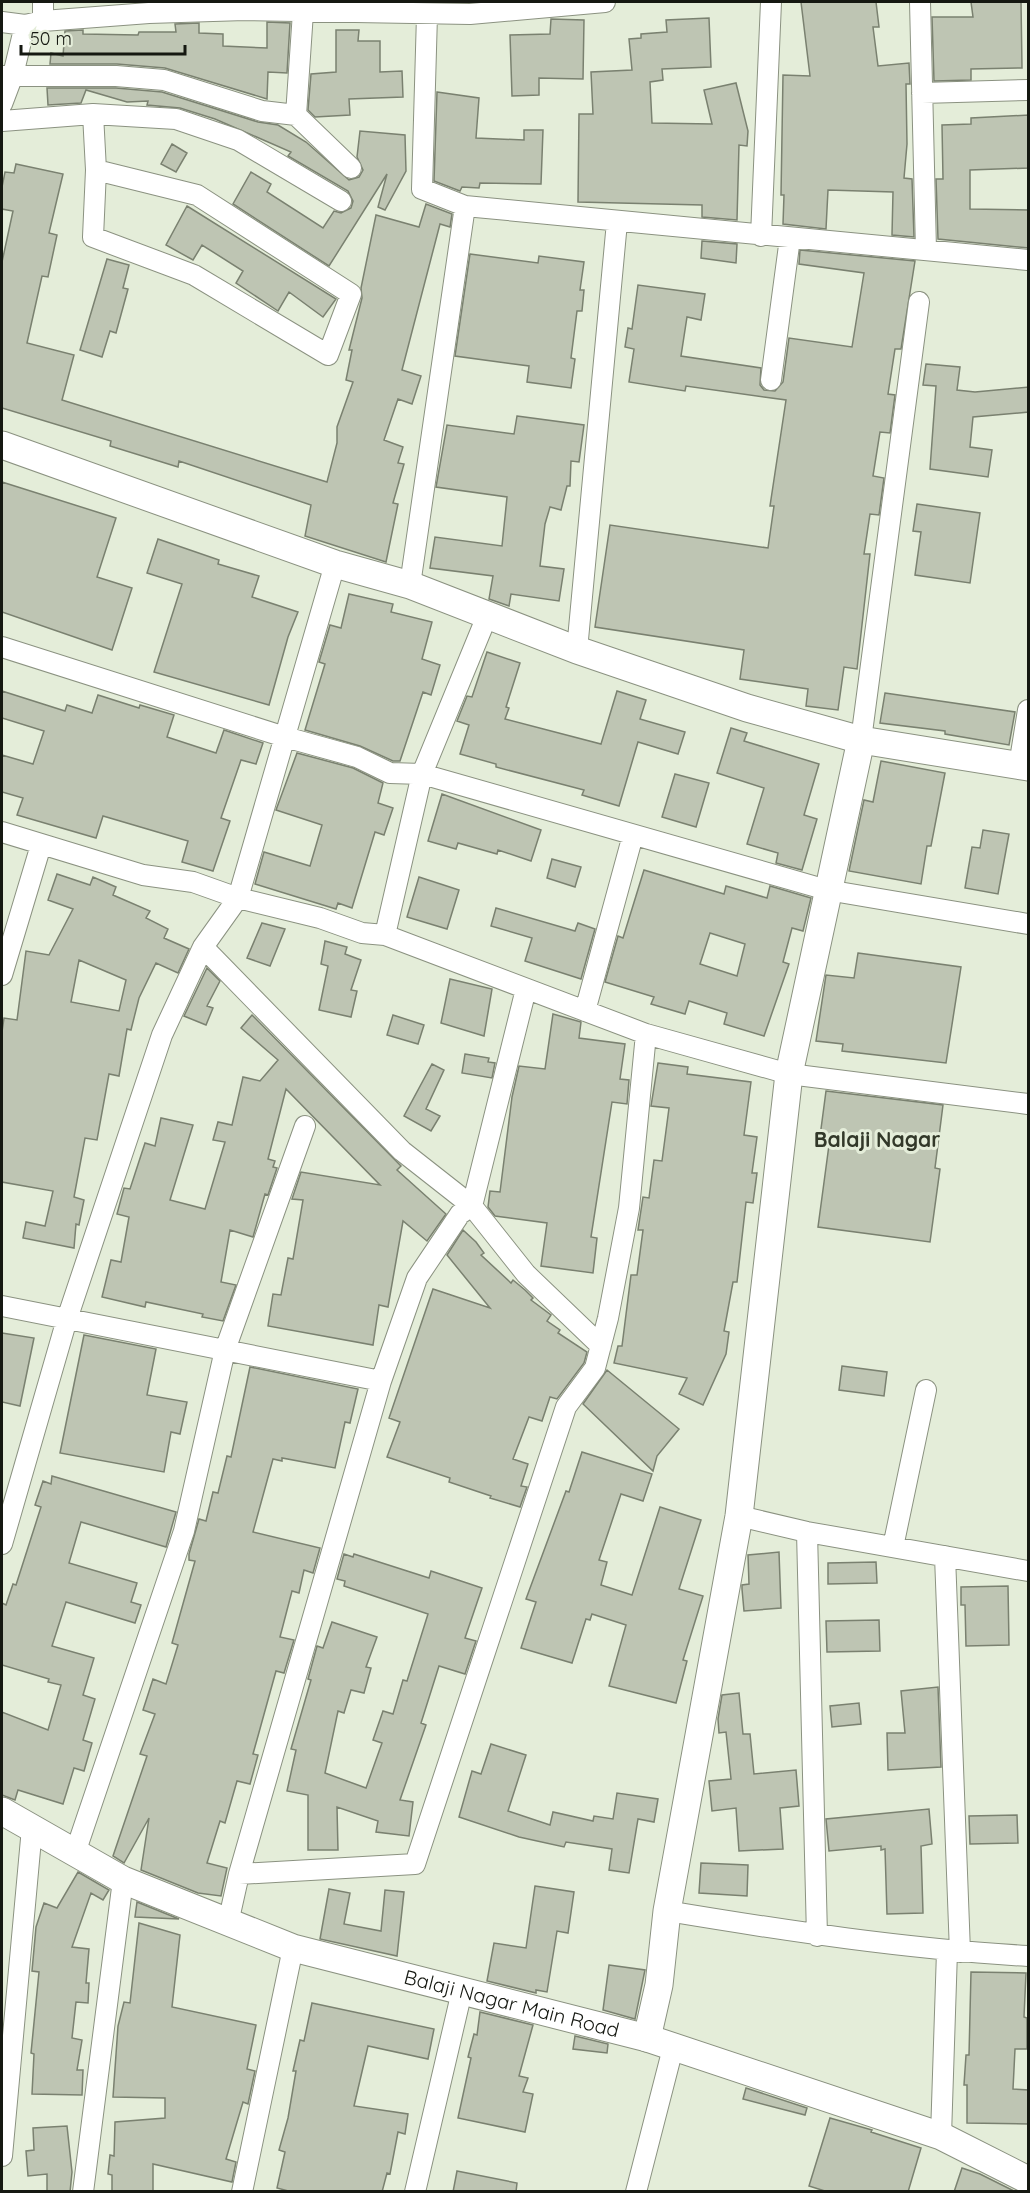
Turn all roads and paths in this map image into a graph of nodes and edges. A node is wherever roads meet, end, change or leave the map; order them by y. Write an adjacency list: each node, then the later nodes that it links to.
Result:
1 (605, 2): 4 (street)
2 (771, 2): 24 (street)
3 (920, 2): 14 (street)
4 (526, 5): 9 (street)
5 (245, 6): 7 (street); 8 (street)
6 (344, 6): 8 (street); 9 (street)
7 (149, 7): 10 (street)
8 (303, 12): 17 (street)
9 (427, 15): 22 (street)
10 (37, 16): 11 (street); 12 (street)
11 (2, 22)
12 (7, 75): 15 (street); 17 (street)
13 (1029, 90): 14 (street)
14 (922, 93): 26 (street)
15 (2, 104)
16 (93, 114): 18 (street); 20 (street); 21 (street)
17 (296, 115): 19 (street)
18 (2, 121)
19 (351, 168)
20 (96, 170): 20 (street)
21 (341, 201)
22 (465, 206): 23 (street); 32 (street)
23 (617, 222): 24 (street); 35 (street)
24 (761, 236): 25 (street)
25 (790, 238): 26 (street); 29 (street)
26 (926, 250): 27 (street)
27 (1029, 261)
28 (919, 302): 38 (street)
29 (771, 380)
30 (2, 445): 31 (street)
31 (336, 564): 32 (street); 37 (street)
32 (410, 585): 33 (street)
33 (487, 616): 35 (street); 40 (street)
34 (2, 647): 37 (street)
35 (577, 650): 38 (street)
36 (1029, 710): 39 (street)
37 (285, 737): 40 (street); 45 (street)
38 (861, 740): 39 (street); 44 (street)
39 (1024, 767)
40 (422, 774): 42 (street); 47 (street)
41 (2, 832): 43 (street)
42 (633, 835): 44 (street); 51 (street)
43 (41, 845): 45 (street); 49 (street)
44 (827, 890): 46 (street); 53 (street)
45 (238, 898): 47 (street); 48 (street)
46 (1029, 924)
47 (386, 935): 50 (street)
48 (203, 946): 56 (street); 58 (street)
49 (2, 975)
50 (526, 989): 51 (street); 56 (street)
51 (585, 1011): 52 (street)
52 (646, 1034): 53 (street); 59 (street)
53 (789, 1074): 54 (street); 63 (street)
54 (1029, 1104)
55 (305, 1126): 60 (street)
56 (472, 1206): 59 (street); 61 (street)
57 (2, 1306): 58 (street)
58 (67, 1319): 60 (street); 65 (street)
59 (601, 1346): 72 (street)
60 (225, 1350): 61 (street); 71 (street)
61 (381, 1381): 72 (street)
62 (926, 1390): 66 (street)
63 (739, 1516): 64 (street); 74 (street)
64 (807, 1532): 66 (street); 76 (street)
65 (2, 1544)
66 (893, 1547): 67 (street)
67 (945, 1556): 68 (street); 78 (street)
68 (1029, 1571)
69 (2, 1811): 70 (street, Balaji Nagar Main Road)
70 (32, 1828): 71 (street, Balaji Nagar Main Road); 84 (street)
71 (75, 1853): 73 (street, Balaji Nagar Main Road)
72 (239, 1874): 75 (street)
73 (123, 1880): 75 (street, Balaji Nagar Main Road); 86 (street)
74 (667, 1911): 76 (street); 81 (street)
75 (228, 1923): 77 (street, Balaji Nagar Main Road)
76 (817, 1936): 78 (street)
77 (293, 1948): 80 (street, Balaji Nagar Main Road); 87 (street)
78 (954, 1951): 79 (street); 83 (street)
79 (1029, 1956)
80 (462, 1991): 81 (street, Balaji Nagar Main Road); 88 (street)
81 (647, 2038): 82 (street, Balaji Nagar Main Road)
82 (673, 2048): 83 (street, Balaji Nagar Main Road); 89 (street)
83 (941, 2136): 85 (street, Balaji Nagar Main Road)
84 (2, 2156)
85 (1029, 2180)
86 (83, 2192)
87 (242, 2192)
88 (415, 2192)
89 (636, 2192)

